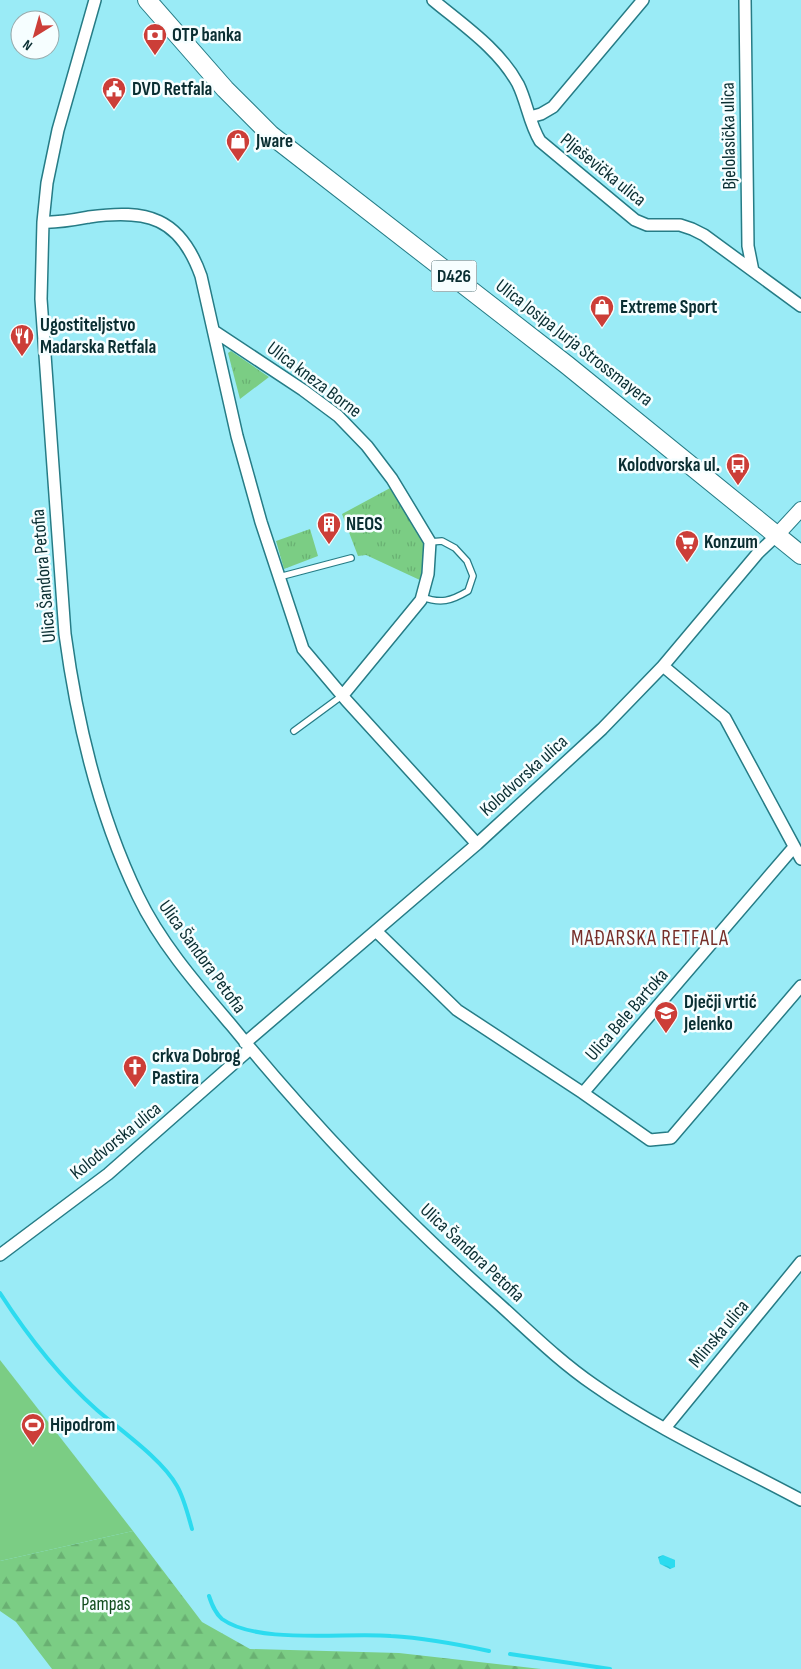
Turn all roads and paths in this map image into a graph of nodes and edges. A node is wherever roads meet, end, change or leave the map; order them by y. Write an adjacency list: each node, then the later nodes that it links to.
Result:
1 (96, 0): 7 (street, Ulica Šandora Petofia)
2 (147, 0): 12 (main road, Ulica Josipa Jurja Strossmayera / D426)
3 (433, 0): 6 (street, Plješevička ulica)
4 (643, 0): 6 (street)
5 (745, 0): 8 (street, Bjelolasička ulica)
6 (530, 117): 8 (street, Plješevička ulica)
7 (43, 222): 10 (street); 26 (street, Ulica Šandora Petofia)
8 (753, 271): 9 (street, Plješevička ulica)
9 (801, 306)
10 (214, 331): 13 (street, Ulica kneza Borne); 16 (street)
11 (801, 509): 12 (street, Kolodvorska ulica)
12 (777, 535): 14 (main road, Ulica Josipa Jurja Strossmayera / D426); 18 (street, Kolodvorska ulica)
13 (430, 542): 17 (street); 17 (lane)
14 (801, 555)
15 (351, 558): 16 (lane)
16 (279, 577): 19 (street)
17 (422, 597): 19 (street)
18 (663, 666): 21 (street, Kolodvorska ulica); 22 (street)
19 (343, 695): 20 (lane); 21 (street)
20 (294, 732)
21 (477, 844): 24 (street, Kolodvorska ulica)
22 (794, 847): 23 (street); 27 (street, Ulica Bele Bartoka)
23 (801, 859)
24 (376, 931): 26 (street, Kolodvorska ulica); 27 (street)
25 (801, 986): 27 (street)
26 (248, 1046): 28 (street, Kolodvorska ulica); 30 (street, Ulica Šandora Petofia)
27 (583, 1093)
28 (0, 1255)
29 (801, 1262): 30 (street, Mlinska ulica)
30 (665, 1428): 31 (street, Ulica Šandora Petofia)
31 (801, 1500)

